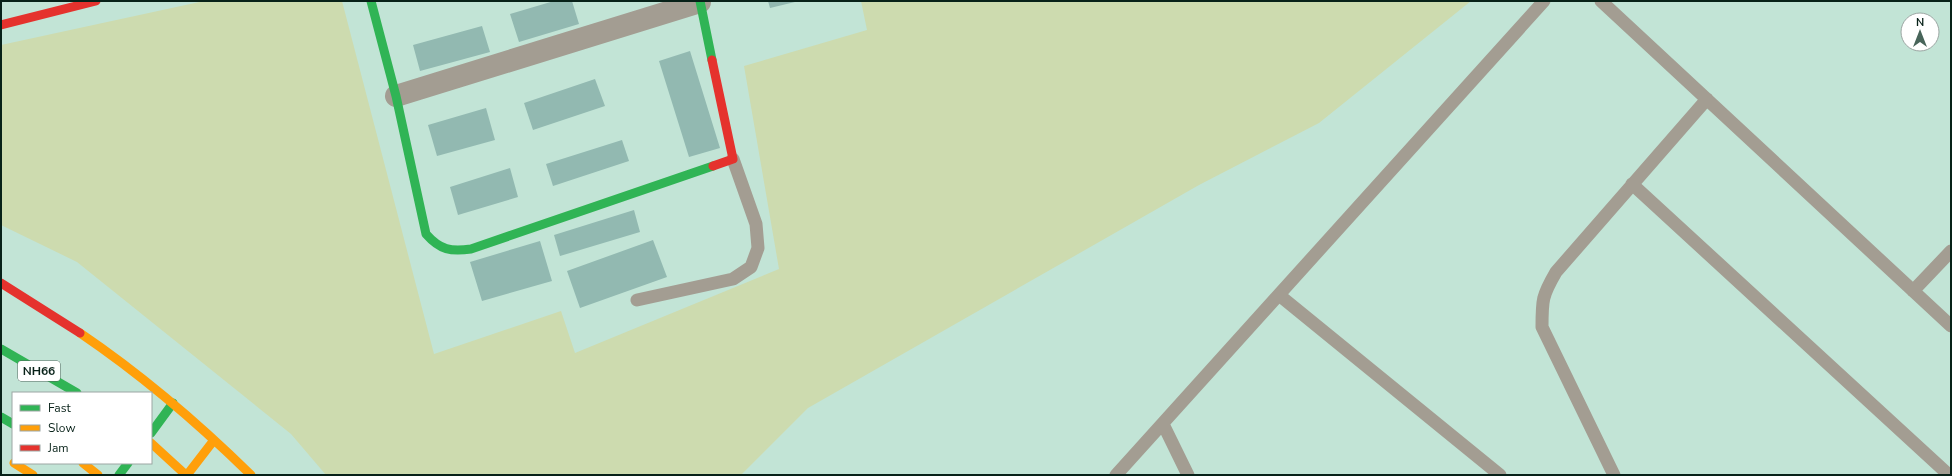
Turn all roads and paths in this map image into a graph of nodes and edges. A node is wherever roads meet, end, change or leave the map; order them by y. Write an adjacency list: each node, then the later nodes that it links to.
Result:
1 (96, 1): 6 (main road)
2 (371, 1): 7 (main road)
3 (1544, 1): 14 (lane)
4 (1601, 1): 8 (lane)
5 (700, 2): 7 (street); 9 (main road)
6 (1, 25)
7 (396, 96): 9 (main road)
8 (1707, 99): 10 (lane); 13 (lane)
9 (733, 159): 15 (lane)
10 (1632, 184): 37 (lane); 38 (lane)
11 (1951, 251): 13 (lane)
12 (1, 283): 19 (main road)
13 (1913, 291): 16 (lane)
14 (1279, 295): 22 (lane); 36 (lane)
15 (637, 300)
16 (1951, 326)
17 (1, 349): 18 (main road, NH66)
18 (74, 392)
19 (173, 403): 23 (main road); 24 (main road)
20 (1, 417): 21 (main road)
21 (12, 423)
22 (1163, 424): 34 (lane); 35 (lane)
23 (152, 431)
24 (214, 440): 32 (main road); 33 (main road)
25 (152, 444): 32 (main road)
26 (14, 464): 29 (main road)
27 (84, 464): 30 (main road)
28 (127, 464): 31 (main road)
29 (33, 475)
30 (98, 475)
31 (119, 475)
32 (186, 475)
33 (251, 475)
34 (1116, 475)
35 (1188, 475)
36 (1500, 475)
37 (1614, 475)
38 (1949, 475)

